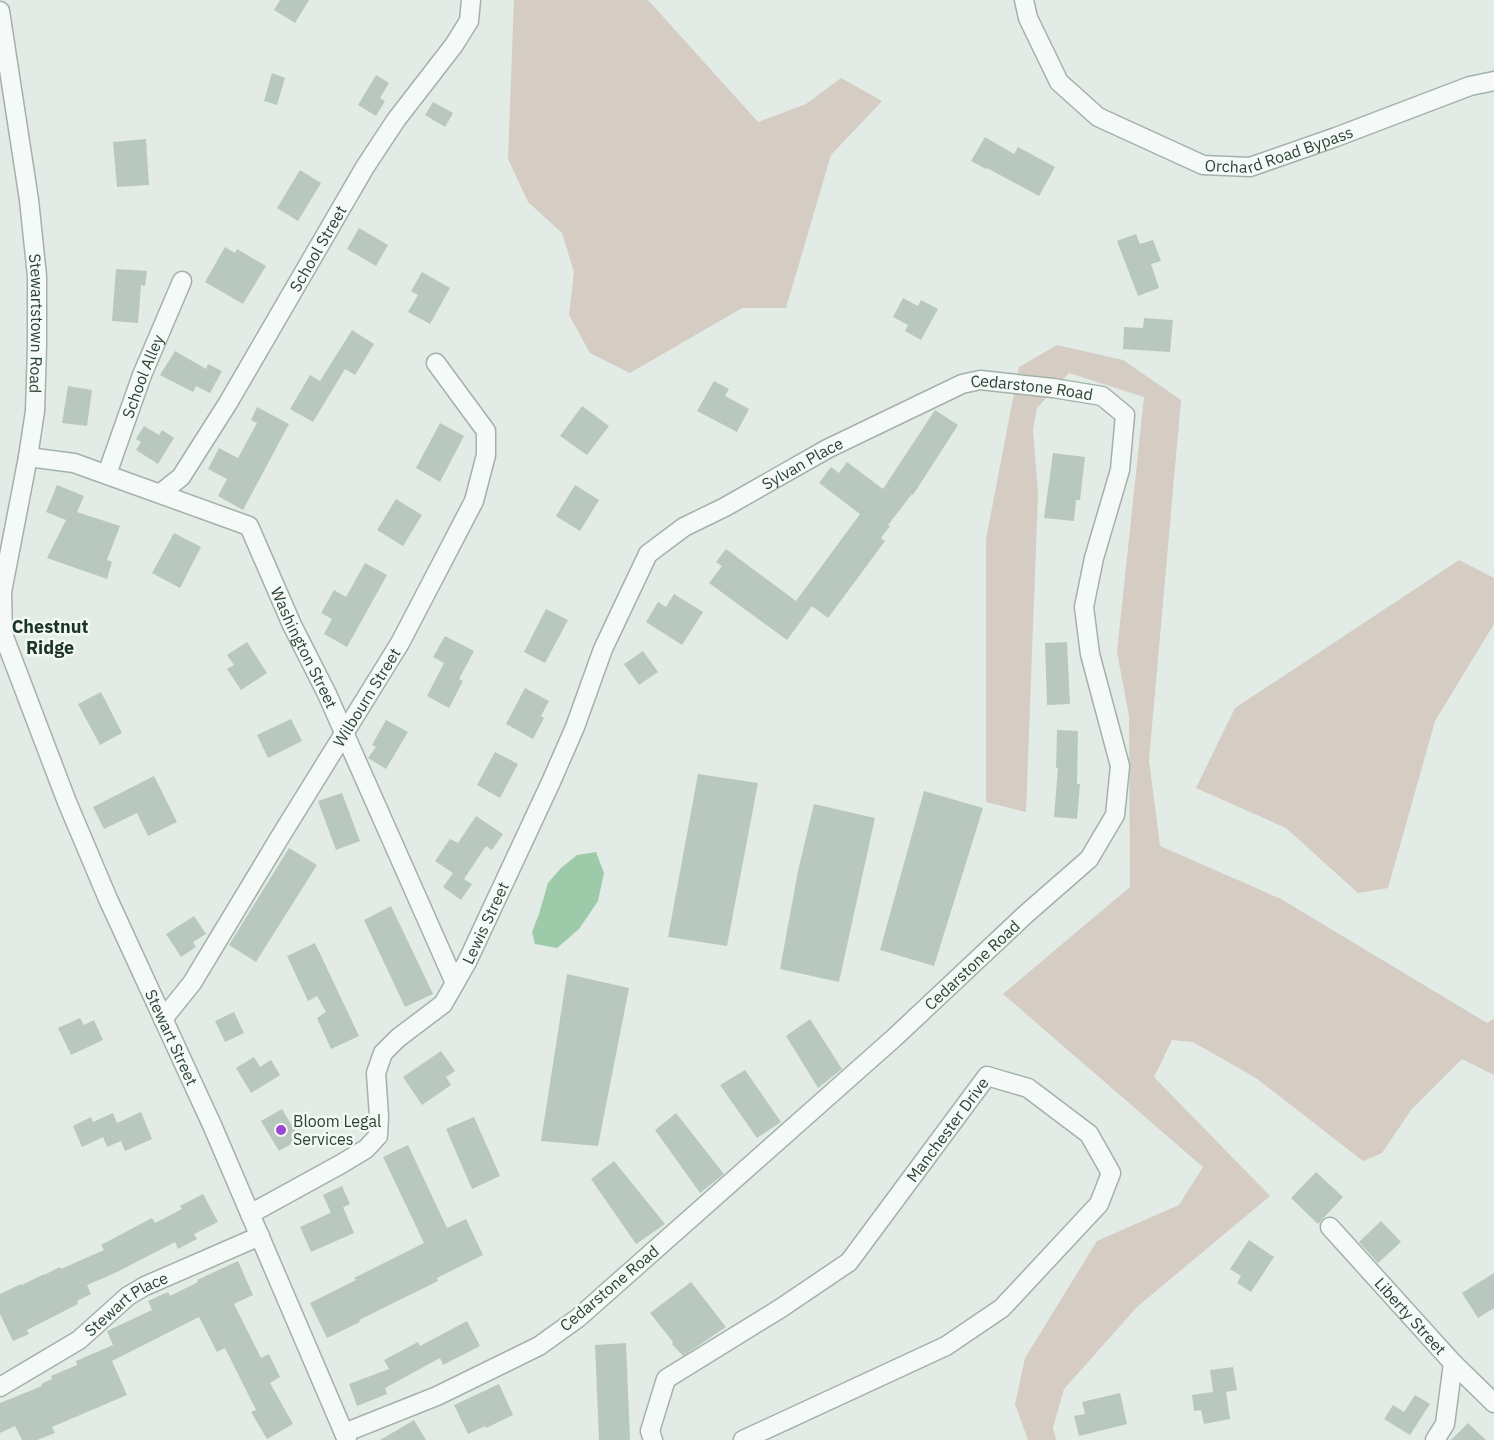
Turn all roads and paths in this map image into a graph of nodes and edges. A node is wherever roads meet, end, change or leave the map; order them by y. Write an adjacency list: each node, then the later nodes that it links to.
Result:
1 (471, 0): 10 (street, School Street)
2 (1024, 0): 4 (street, Orchard Road Bypass)
3 (0, 11): 8 (street, Stewartstown Road)
4 (1494, 81)
5 (182, 281): 9 (street, School Alley)
6 (436, 363): 13 (street, Wilbourn Street)
7 (962, 384): 11 (street, Sylvan Place); 22 (street, Cedarstone Road)
8 (28, 457): 9 (street, Washington Street); 12 (street, Stewartstown Road)
9 (107, 474): 10 (street, Washington Street)
10 (160, 493): 13 (street, Washington Street)
11 (648, 554): 14 (street, Lewis Street)
12 (2, 634): 15 (street, Stewart Street)
13 (344, 733): 14 (street, Washington Street); 15 (street, Wilbourn Street)
14 (455, 983): 16 (street, Lewis Street)
15 (163, 1019): 16 (street, Stewart Street)
16 (250, 1214): 18 (street, Stewart Street)
17 (1330, 1227): 19 (street, Liberty Street)
18 (260, 1236): 20 (street, Stewart Place); 22 (street, Stewart Street)
19 (1453, 1363): 21 (street, Liberty Street); 25 (street)
20 (0, 1387)
21 (1494, 1403)
22 (346, 1436)
23 (653, 1440): 24 (street, Manchester Drive)
24 (743, 1440)
25 (1435, 1440)

